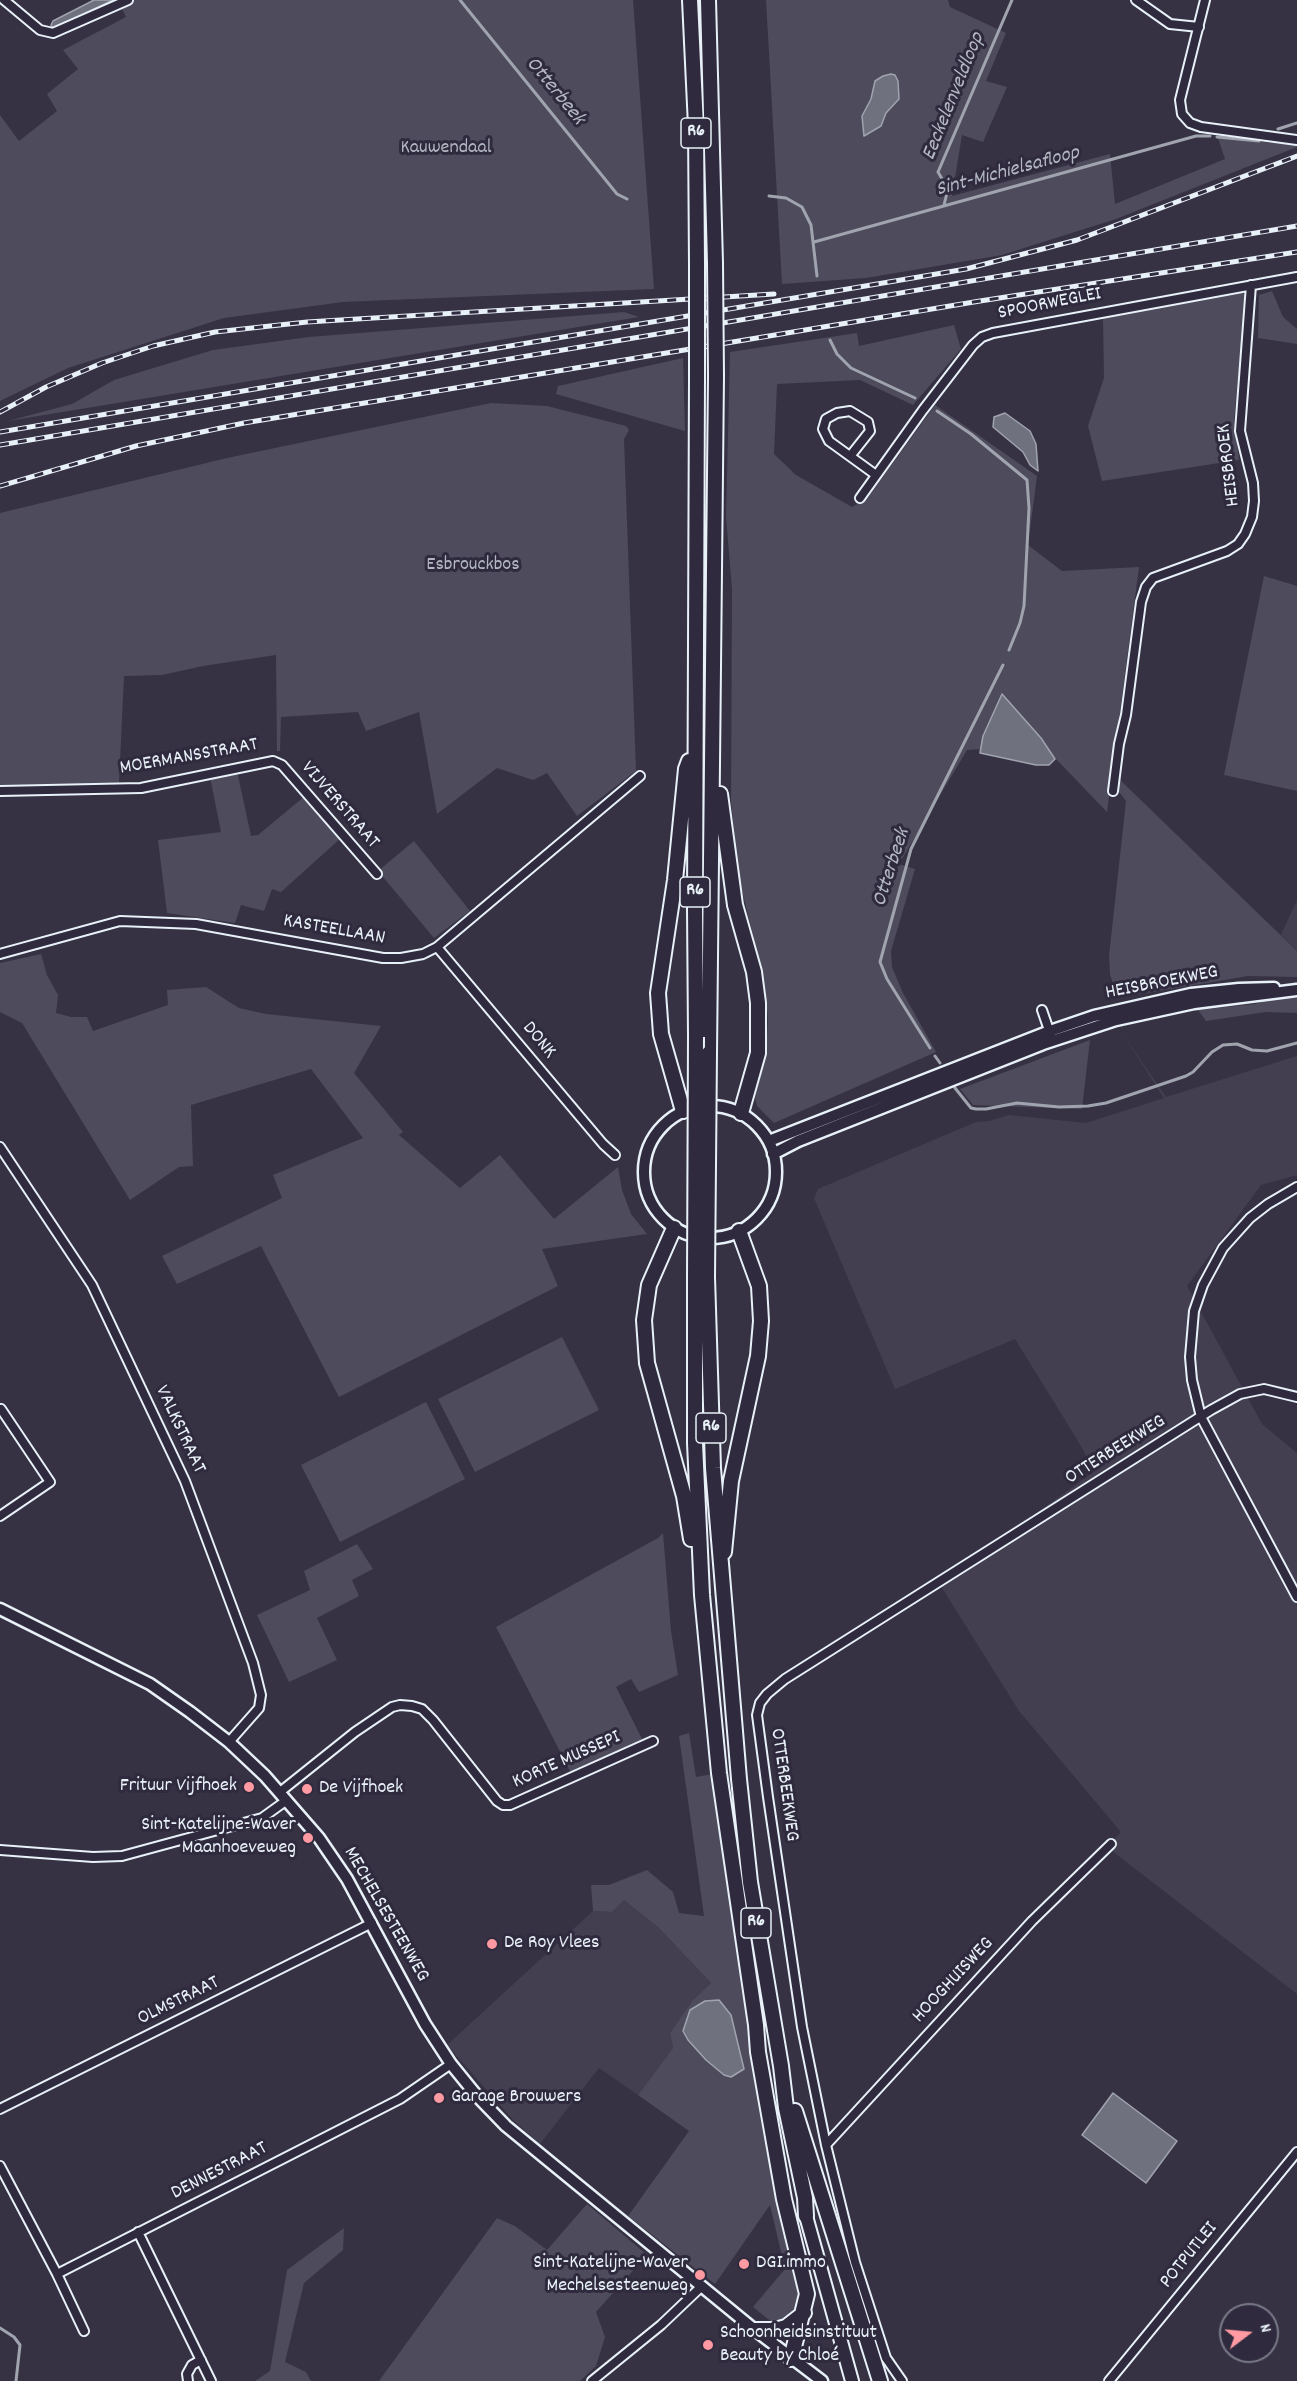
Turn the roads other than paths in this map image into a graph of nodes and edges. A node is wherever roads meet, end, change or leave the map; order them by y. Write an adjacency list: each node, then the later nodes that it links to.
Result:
1 (4, 0): 2 (street)
2 (128, 0)
3 (690, 0): 14 (highway, R6, bridge)
4 (708, 0): 16 (highway, R6, bridge)
5 (1136, 0): 7 (street)
6 (1205, 0): 7 (street)
7 (1199, 27): 8 (street)
8 (1297, 140)
9 (1297, 277): 10 (street, SPOORWEGLEI)
10 (1251, 285): 12 (street, SPOORWEGLEI); 19 (street, HEISBROEK)
11 (851, 455): 11 (street); 12 (street)
12 (876, 475): 13 (street, SPOORWEGLEI)
13 (860, 498)
14 (695, 748): 26 (highway); 36 (highway, R6, bridge)
15 (276, 762): 18 (street, MOERMANSSTRAAT); 20 (street, VIJVERSTRAAT)
16 (713, 766): 28 (highway); 36 (highway, R6, bridge)
17 (640, 776): 21 (street, KASTEELLAAN)
18 (0, 791)
19 (1113, 791)
20 (376, 874)
21 (437, 947): 22 (street, KASTEELLAAN); 32 (street, DONK)
22 (0, 954)
23 (1297, 990): 25 (main road, HEISBROEKWEG)
24 (1042, 1010): 25 (street)
25 (1051, 1036): 27 (main road, HEISBROEKWEG)
26 (683, 1111): 28 (main road); 34 (main road)
27 (860, 1111): 29 (main road, HEISBROEKWEG); 31 (main road, HEISBROEKWEG)
28 (741, 1113): 29 (main road)
29 (769, 1141): 31 (main road)
30 (0, 1147): 46 (street, VALKSTRAAT)
31 (774, 1154): 35 (main road)
32 (615, 1155)
33 (1297, 1187): 39 (street)
34 (674, 1228): 35 (main road); 41 (highway)
35 (739, 1232): 42 (highway)
36 (701, 1277): 41 (highway, R6); 42 (highway, R6)
37 (1297, 1397): 39 (street)
38 (1, 1409): 40 (street)
39 (1201, 1417): 43 (street); 55 (street, OTTERBEEKWEG)
40 (0, 1516)
41 (700, 1564): 51 (highway, R6)
42 (721, 1579): 53 (highway, R6)
43 (1297, 1597)
44 (0, 1609): 46 (main road, MECHELSESTEENWEG)
45 (653, 1741): 47 (street, KORTE MUSSEPI)
46 (229, 1742): 47 (main road, MECHELSESTEENWEG)
47 (284, 1796): 49 (street); 50 (main road, MECHELSESTEENWEG)
48 (1111, 1844): 55 (street, HOOGHUISWEG)
49 (0, 1850)
50 (372, 1923): 52 (main road, MECHELSESTEENWEG); 54 (street, OLMSTRAAT)
51 (756, 2025): 58 (highway, R6); 62 (highway)
52 (451, 2064): 59 (street, DENNESTRAAT); 61 (main road, MECHELSESTEENWEG)
53 (781, 2066): 58 (highway, R6); 72 (highway)
54 (0, 2109)
55 (825, 2145): 73 (street, OTTERBEEKWEG)
56 (1297, 2152): 74 (street, POTPUTLEI)
57 (0, 2166): 60 (street)
58 (806, 2216): 71 (main road, R6)
59 (138, 2232): 60 (street, DENNESTRAAT); 66 (street)
60 (57, 2274): 64 (street)
61 (702, 2286): 63 (main road, MECHELSESTEENWEG); 69 (street)
62 (804, 2313): 63 (highway); 65 (highway)
63 (755, 2330): 65 (main road, MECHELSESTEENWEG)
64 (84, 2331)
65 (791, 2359): 70 (main road, MECHELSESTEENWEG)
66 (201, 2360): 67 (street); 68 (street)
67 (188, 2381)
68 (211, 2381)
69 (592, 2381)
70 (822, 2381)
71 (852, 2381)
72 (880, 2381)
73 (902, 2381)
74 (1109, 2381)

